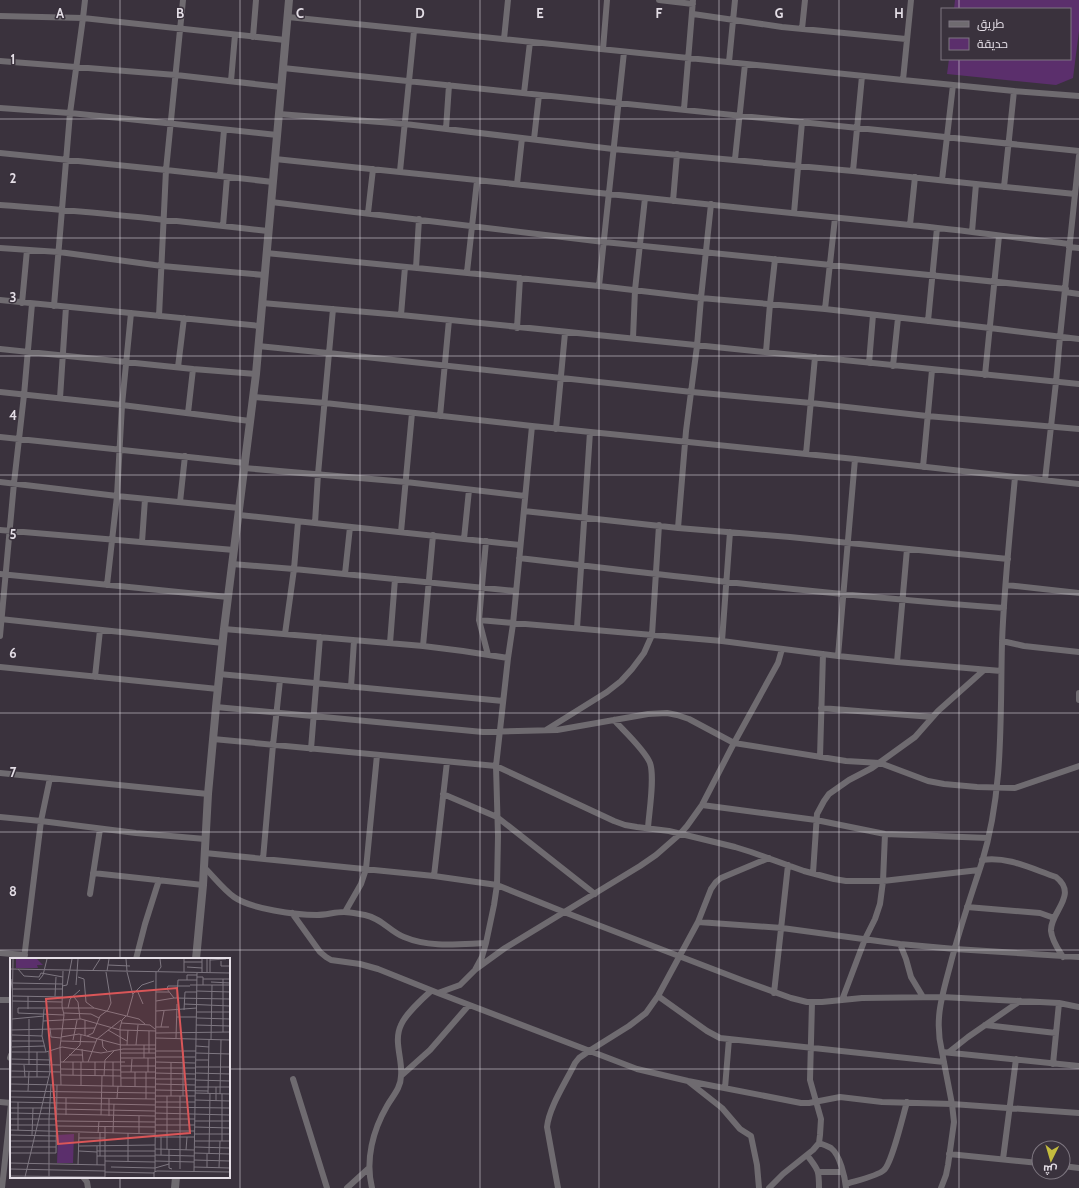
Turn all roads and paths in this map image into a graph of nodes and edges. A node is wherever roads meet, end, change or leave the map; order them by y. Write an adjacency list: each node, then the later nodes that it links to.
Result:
1 (85, 0): 15 (street)
2 (183, 0): 17 (street)
3 (256, 0): 21 (street)
4 (289, 0): 14 (street)
5 (508, 0): 22 (street)
6 (607, 0): 26 (street)
7 (659, 0): 11 (street)
8 (736, 0): 16 (street)
9 (805, 0): 18 (street)
10 (911, 0): 24 (street)
11 (693, 2): 12 (street)
12 (692, 14): 16 (street); 28 (street)
13 (0, 16): 15 (street)
14 (288, 17): 19 (street); 23 (street)
15 (83, 18): 17 (street); 32 (street)
16 (733, 20): 18 (street); 30 (street)
17 (181, 29): 20 (street); 34 (street)
18 (802, 29): 24 (street)
19 (414, 30): 22 (street); 38 (street)
20 (235, 35): 21 (street); 37 (street)
21 (253, 37): 23 (street)
22 (504, 39): 25 (street)
23 (286, 40): 33 (street)
24 (906, 40): 36 (street)
25 (530, 42): 26 (street); 43 (street)
26 (603, 49): 27 (street)
27 (624, 52): 28 (street); 46 (street)
28 (688, 58): 30 (street); 48 (street)
29 (0, 61): 32 (street)
30 (729, 62): 31 (street)
31 (745, 64): 35 (street); 51 (street)
32 (76, 67): 34 (street); 49 (street)
33 (283, 68): 38 (street); 40 (street)
34 (176, 75): 37 (street); 53 (street)
35 (862, 76): 36 (street); 55 (street)
36 (903, 80): 39 (street)
37 (231, 81): 40 (street)
38 (409, 82): 41 (street); 54 (street)
39 (953, 85): 42 (street); 59 (street)
40 (281, 86): 50 (street)
41 (449, 86): 43 (street); 56 (street)
42 (1014, 91): 45 (street); 62 (street)
43 (524, 93): 44 (street)
44 (539, 95): 46 (street); 61 (street)
45 (1079, 96)
46 (618, 104): 48 (street); 63 (street)
47 (0, 108): 49 (street)
48 (684, 110): 51 (street)
49 (70, 113): 53 (street); 70 (street)
50 (279, 114): 54 (street); 58 (street)
51 (740, 116): 52 (street); 69 (street)
52 (802, 122): 55 (street); 71 (street)
53 (171, 124): 57 (street); 73 (street)
54 (405, 124): 56 (street); 75 (street)
55 (857, 128): 59 (street); 74 (street)
56 (446, 129): 60 (street)
57 (224, 130): 58 (street); 76 (street)
58 (277, 135): 68 (street)
59 (947, 137): 62 (street); 79 (street)
60 (522, 138): 61 (street); 82 (street)
61 (534, 139): 63 (street)
62 (1008, 143): 64 (street); 84 (street)
63 (613, 149): 66 (street); 85 (street)
64 (1079, 151)
65 (0, 153): 70 (street)
66 (677, 154): 69 (street); 88 (street)
67 (1079, 158): 86 (street)
68 (274, 159): 72 (street); 81 (street)
69 (735, 159): 71 (street)
70 (67, 160): 73 (street); 93 (street)
71 (799, 166): 74 (street); 95 (street)
72 (373, 169): 75 (street); 94 (street)
73 (166, 170): 76 (street); 97 (street)
74 (853, 171): 78 (street)
75 (400, 172): 80 (street)
76 (220, 176): 77 (street)
77 (227, 177): 81 (street); 100 (street)
78 (915, 177): 79 (street); 99 (street)
79 (942, 180): 83 (street)
80 (477, 181): 82 (street); 101 (street)
81 (273, 182): 89 (street)
82 (517, 184): 85 (street)
83 (976, 184): 84 (street); 104 (street)
84 (1004, 187): 86 (street)
85 (608, 194): 87 (street); 106 (street)
86 (1075, 194): 90 (street)
87 (645, 198): 88 (street); 107 (street)
88 (673, 200): 91 (street)
89 (271, 202): 94 (street); 103 (street)
90 (1076, 203): 108 (street)
91 (712, 204): 95 (street); 113 (street)
92 (0, 205): 93 (street)
93 (63, 209): 97 (street); 112 (street)
94 (368, 213): 98 (street)
95 (794, 213): 96 (street)
96 (835, 218): 99 (street); 116 (street)
97 (164, 219): 100 (street); 117 (street)
98 (419, 219): 101 (street); 119 (street)
99 (910, 225): 102 (street)
100 (223, 226): 103 (street)
101 (472, 226): 106 (street); 120 (street)
102 (937, 228): 104 (street); 122 (street)
103 (268, 231): 114 (street)
104 (972, 232): 105 (street)
105 (999, 236): 108 (street); 124 (street)
106 (604, 242): 107 (street); 125 (street)
107 (640, 245): 113 (street); 126 (street)
108 (1070, 245): 110 (street); 127 (street)
109 (0, 248): 111 (street)
110 (1079, 248)
111 (27, 250): 112 (street); 131 (street)
112 (59, 252): 117 (street); 135 (street)
113 (706, 252): 115 (street); 129 (street)
114 (266, 253): 118 (street); 121 (street)
115 (775, 258): 116 (street); 134 (street)
116 (830, 265): 122 (street); 138 (street)
117 (162, 266): 121 (street); 142 (street)
118 (405, 267): 119 (street); 140 (street)
119 (416, 268): 120 (street)
120 (467, 272): 123 (street)
121 (264, 275): 132 (street)
122 (933, 275): 124 (street); 146 (street)
123 (520, 278): 125 (street); 148 (street)
124 (995, 281): 127 (street); 149 (street)
125 (599, 286): 126 (street)
126 (635, 290): 129 (street); 152 (street)
127 (1066, 291): 128 (street); 151 (street)
128 (1079, 294)
129 (701, 298): 134 (street); 155 (street)
130 (0, 300): 131 (street)
131 (22, 303): 133 (street)
132 (262, 303): 137 (street); 147 (street)
133 (32, 304): 135 (street); 157 (street)
134 (770, 304): 138 (street); 159 (street)
135 (54, 306): 136 (street)
136 (66, 307): 139 (street); 160 (street)
137 (333, 309): 140 (street); 158 (street)
138 (825, 309): 141 (street)
139 (131, 313): 142 (street); 162 (street)
140 (401, 315): 145 (street)
141 (873, 315): 144 (street); 163 (street)
142 (159, 316): 143 (street)
143 (184, 318): 147 (street); 166 (street)
144 (898, 318): 146 (street); 165 (street)
145 (449, 320): 148 (street); 164 (street)
146 (928, 321): 149 (street)
147 (260, 326): 154 (street)
148 (517, 328): 150 (street)
149 (990, 328): 151 (street); 170 (street)
150 (565, 333): 152 (street); 171 (street)
151 (1060, 337): 153 (street); 172 (street)
152 (633, 338): 155 (street)
153 (1079, 340)
154 (258, 346): 158 (street); 169 (street)
155 (697, 346): 159 (street); 175 (street)
156 (0, 349): 157 (street)
157 (28, 351): 160 (street); 176 (street)
158 (328, 352): 164 (street); 179 (street)
159 (766, 352): 161 (street)
160 (62, 355): 162 (street); 178 (street)
161 (815, 357): 163 (street); 180 (street)
162 (126, 362): 166 (street); 181 (street)
163 (868, 363): 165 (street)
164 (445, 365): 171 (street); 184 (street)
165 (893, 366): 168 (street)
166 (178, 367): 167 (street)
167 (193, 369): 169 (street); 182 (street)
168 (932, 370): 170 (street); 185 (street)
169 (256, 374): 177 (street)
170 (985, 375): 172 (street)
171 (560, 377): 175 (street); 189 (street)
172 (1056, 382): 173 (street); 188 (street)
173 (1079, 384)
174 (0, 392): 176 (street)
175 (692, 392): 180 (street); 194 (street)
176 (24, 395): 178 (street); 193 (street)
177 (253, 397): 179 (street); 186 (street)
178 (60, 398): 181 (street)
179 (325, 403): 183 (street); 201 (street)
180 (811, 403): 185 (street); 196 (street)
181 (122, 405): 182 (street); 195 (street)
182 (188, 413): 186 (street)
183 (412, 413): 184 (street); 205 (street)
184 (440, 416): 187 (street)
185 (927, 416): 188 (street); 200 (street)
186 (250, 421): 199 (street)
187 (532, 426): 189 (street); 210 (street)
188 (1051, 427): 190 (street); 203 (street)
189 (556, 429): 191 (street)
190 (1079, 429)
191 (590, 432): 194 (street); 215 (street)
192 (0, 437): 193 (street)
193 (19, 439): 195 (street); 206 (street)
194 (685, 441): 196 (street); 220 (street)
195 (120, 449): 197 (street); 209 (street)
196 (806, 454): 198 (street)
197 (185, 456): 199 (street); 212 (street)
198 (855, 459): 200 (street); 230 (street)
199 (245, 465): 201 (street); 214 (street)
200 (923, 467): 202 (street)
201 (318, 474): 205 (street); 217 (street)
202 (1015, 477): 203 (street); 235 (street)
203 (1045, 480): 207 (street)
204 (0, 482): 206 (street)
205 (406, 482): 208 (street); 223 (street)
206 (14, 483): 209 (street); 222 (street)
207 (1079, 484)
208 (469, 490): 210 (street); 227 (street)
209 (117, 496): 211 (street); 226 (street)
210 (525, 496): 213 (street)
211 (145, 499): 212 (street); 229 (street)
212 (180, 502): 214 (street)
213 (524, 511): 215 (street); 231 (street)
214 (239, 512): 216 (street); 233 (street)
215 (585, 517): 218 (street); 237 (street)
216 (298, 522): 217 (street); 238 (street)
217 (315, 524): 219 (street)
218 (659, 525): 220 (street); 241 (street)
219 (350, 527): 223 (street); 240 (street)
220 (678, 528): 224 (street)
221 (0, 530): 222 (street)
222 (10, 531): 226 (street); 239 (street)
223 (401, 532): 225 (street)
224 (730, 532): 230 (street); 244 (street)
225 (433, 535): 227 (street); 243 (street)
226 (112, 539): 229 (street); 245 (street)
227 (464, 539): 228 (street)
228 (486, 541): 231 (street); 247 (street)
229 (142, 542): 233 (street)
230 (848, 543): 232 (street); 250 (street)
231 (520, 545): 234 (street)
232 (907, 549): 235 (street); 252 (street)
233 (234, 550): 236 (street)
234 (519, 558): 237 (street); 248 (street)
235 (1008, 559): 246 (street)
236 (232, 564): 238 (street); 251 (street)
237 (582, 565): 241 (street); 257 (street)
238 (294, 569): 240 (street); 260 (street)
239 (3, 574): 245 (street); 254 (street)
240 (345, 574): 242 (street)
241 (656, 574): 244 (street); 261 (street)
242 (395, 579): 243 (street); 268 (street)
243 (428, 582): 247 (street); 269 (street)
244 (726, 582): 250 (street); 265 (street)
245 (107, 585): 251 (street)
246 (1006, 585): 249 (street); 253 (street)
247 (482, 588): 248 (street); 255 (street)
248 (516, 591): 256 (street)
249 (1079, 593)
250 (844, 595): 252 (street); 274 (street)
251 (228, 597): 258 (street)
252 (903, 601): 253 (street); 276 (street)
253 (1004, 608): 266 (street)
254 (1, 619): 259 (street); 262 (street)
255 (479, 620): 256 (street); 273 (street)
256 (513, 624): 257 (street); 275 (street)
257 (577, 628): 261 (street)
258 (224, 629): 260 (street); 267 (street)
259 (100, 630): 267 (street); 281 (street)
260 (285, 634): 263 (street)
261 (652, 635): 265 (street); 295 (street)
262 (0, 636)
263 (320, 637): 264 (street); 283 (street)
264 (354, 641): 268 (street); 284 (street)
265 (722, 641): 270 (street)
266 (1002, 641): 271 (street); 279 (street)
267 (223, 643): 280 (street)
268 (390, 644): 269 (street)
269 (423, 646): 273 (street)
270 (782, 650): 272 (street); 298 (street)
271 (1079, 652)
272 (823, 654): 274 (street); 290 (street)
273 (488, 656): 275 (street)
274 (838, 656): 276 (street)
275 (508, 658): 288 (street)
276 (897, 662): 278 (street)
277 (0, 667): 281 (street)
278 (984, 670): 279 (street); 293 (street)
279 (1001, 671): 309 (street)
280 (220, 674): 282 (street); 285 (street)
281 (95, 677): 285 (street)
282 (280, 680): 283 (street); 291 (street)
283 (316, 684): 284 (street); 292 (street)
284 (351, 687): 288 (street)
285 (218, 690): 289 (street)
286 (1079, 693): 287 (street)
287 (1079, 700)
288 (503, 701): 296 (street)
289 (216, 707): 291 (street); 297 (street)
290 (821, 708): 293 (street); 302 (street)
291 (276, 713): 292 (street); 299 (street)
292 (314, 717): 296 (street); 300 (street)
293 (932, 717): 304 (street)
294 (614, 720): 295 (street); 298 (street); 317 (street)
295 (545, 730): 296 (street)
296 (500, 732): 305 (street)
297 (213, 739): 299 (street); 310 (street)
298 (734, 743): 302 (street); 312 (street)
299 (273, 745): 300 (street); 325 (street)
300 (311, 749): 301 (street)
301 (377, 755): 303 (street); 329 (street)
302 (820, 757): 304 (street)
303 (447, 762): 305 (street); 311 (street)
304 (880, 763): 309 (street); 315 (street)
305 (496, 766): 314 (street); 317 (street)
306 (1079, 766): 309 (street)
307 (0, 773): 308 (street)
308 (50, 778): 310 (street); 316 (street)
309 (997, 788): 321 (street)
310 (208, 794): 322 (street)
311 (443, 794): 314 (street); 333 (street)
312 (702, 804): 315 (street); 319 (street)
313 (0, 817): 316 (street)
314 (497, 818): 336 (street); 339 (street)
315 (816, 820): 320 (street); 332 (street)
316 (41, 821): 318 (street); 354 (street)
317 (648, 828): 319 (street)
318 (100, 829): 322 (street); 331 (street)
319 (680, 834): 324 (street); 339 (street)
320 (885, 834): 321 (street); 335 (street)
321 (988, 838): 326 (street)
322 (205, 839): 323 (street)
323 (205, 853): 325 (street); 328 (street)
324 (770, 858): 327 (street); 345 (street)
325 (263, 859): 329 (street)
326 (982, 860): 330 (street); 344 (street)
327 (788, 865): 332 (street); 346 (street)
328 (204, 867): 337 (street); 343 (street)
329 (366, 870): 333 (street); 341 (street)
330 (979, 870): 335 (street); 340 (street)
331 (93, 873): 334 (street); 338 (street)
332 (813, 873): 335 (street)
333 (434, 876): 336 (street)
334 (159, 880): 337 (street); 356 (street)
335 (883, 881): 347 (street)
336 (497, 884): 342 (street); 348 (street)
337 (203, 885): 357 (street)
338 (90, 894)
339 (594, 894): 342 (street)
340 (967, 907): 344 (street); 350 (street)
341 (344, 912): 343 (street); 348 (street)
342 (564, 912): 352 (street); 358 (street)
343 (292, 913): 359 (street)
344 (1054, 918): 353 (street)
345 (698, 922): 346 (street); 352 (street)
346 (782, 928): 347 (street); 360 (street)
347 (865, 939): 349 (street); 365 (street)
348 (486, 943): 358 (street)
349 (900, 944): 350 (street); 363 (street)
350 (955, 949): 353 (street); 364 (street)
351 (0, 953): 354 (street)
352 (679, 956): 360 (street); 362 (street)
353 (1063, 956): 355 (street)
354 (25, 957)
355 (1079, 957)
356 (136, 958)
357 (196, 958)
358 (475, 970): 361 (street)
359 (431, 991): 361 (street); 382 (street)
360 (774, 993): 367 (street)
361 (438, 994): 369 (street)
362 (658, 996): 373 (street); 375 (street)
363 (923, 997): 364 (street); 365 (street)
364 (942, 997): 366 (street); 376 (street)
365 (842, 1000): 367 (street)
366 (1020, 1001): 368 (street); 371 (street)
367 (812, 1002): 374 (street)
368 (1060, 1003): 370 (street); 372 (street)
369 (469, 1005): 375 (street); 382 (street)
370 (1079, 1007)
371 (985, 1025): 372 (street); 377 (street)
372 (1056, 1033): 380 (street)
373 (729, 1039): 374 (street); 385 (street)
374 (810, 1048): 379 (street); 387 (street)
375 (589, 1051): 384 (street); 411 (street)
376 (942, 1052): 377 (street); 379 (street)
377 (950, 1052): 378 (street)
378 (1016, 1060): 380 (street); 391 (street)
379 (944, 1062): 390 (street)
380 (1053, 1064): 381 (street)
381 (1079, 1066)
382 (402, 1075): 399 (street)
383 (293, 1079): 408 (street)
384 (688, 1081): 385 (street); 412 (street)
385 (725, 1088): 387 (street)
386 (0, 1102): 389 (street)
387 (816, 1102): 388 (street); 394 (street)
388 (907, 1102): 390 (street); 404 (street)
389 (10, 1104)
390 (952, 1104): 391 (street); 395 (street)
391 (1010, 1107): 392 (street); 397 (street)
392 (1079, 1112)
393 (10, 1113): 405 (street)
394 (818, 1142): 396 (street); 401 (street)
395 (949, 1154): 397 (street); 415 (street)
396 (807, 1155): 400 (street); 413 (street)
397 (1003, 1160): 398 (street)
398 (1031, 1162)
399 (369, 1168): 409 (street); 410 (street)
400 (819, 1172): 401 (street); 414 (street)
401 (843, 1172): 404 (street)
402 (84, 1178): 406 (street)
403 (176, 1178): 407 (street)
404 (846, 1186)
405 (2, 1188)
406 (88, 1188)
407 (175, 1188)
408 (327, 1188)
409 (347, 1188)
410 (372, 1188)
411 (558, 1188)
412 (759, 1188)
413 (769, 1188)
414 (819, 1188)
415 (941, 1188)

